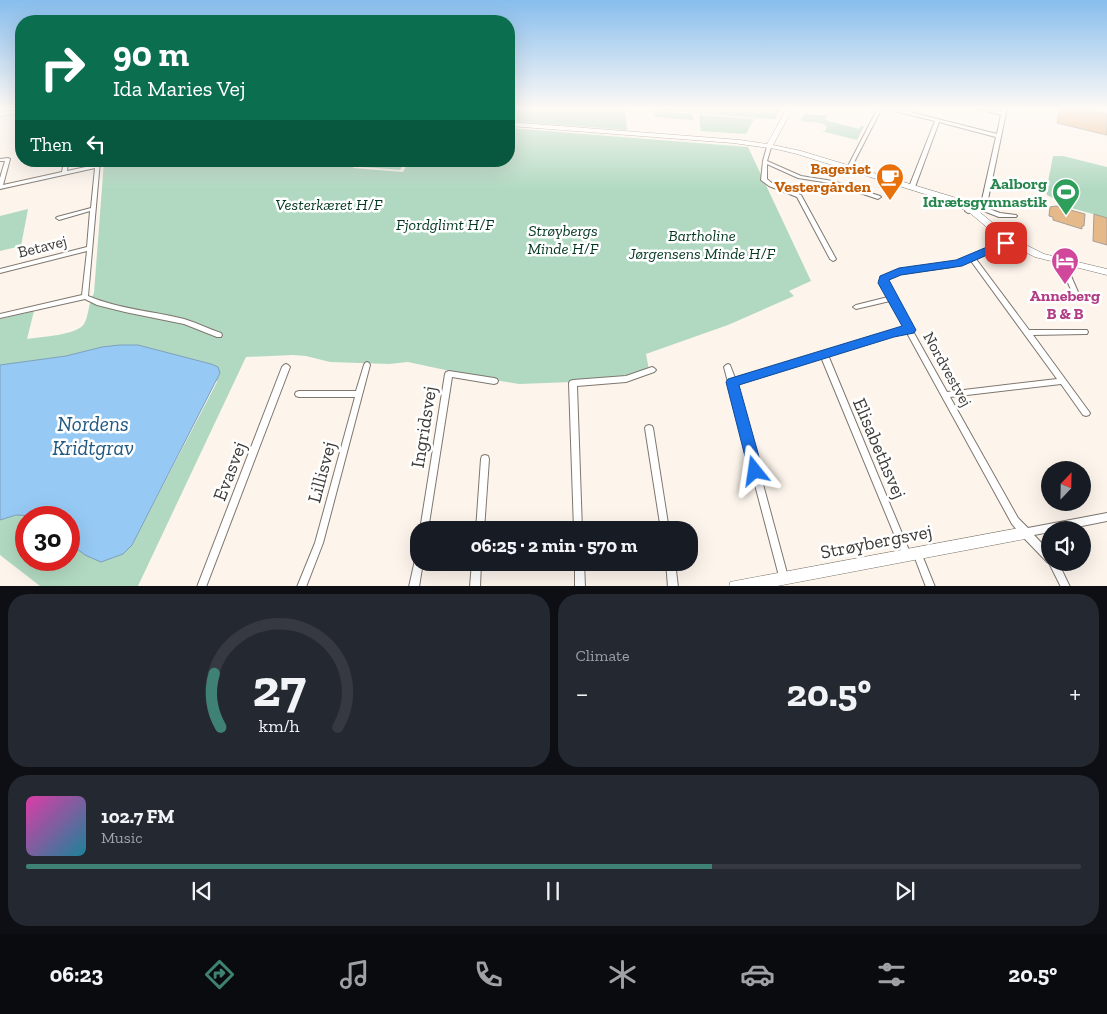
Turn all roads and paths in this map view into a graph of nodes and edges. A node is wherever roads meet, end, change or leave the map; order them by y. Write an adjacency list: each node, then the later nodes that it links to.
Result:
1 (651, 135): 6 (street)
2 (775, 135): 6 (street)
3 (866, 135): 12 (street)
4 (932, 135): 14 (street)
5 (999, 136): 17 (street)
6 (770, 145): 8 (street); 12 (street)
7 (0, 160): 13 (street)
8 (766, 162): 15 (street); 26 (street)
9 (65, 167): 13 (street)
10 (87, 167): 13 (street)
11 (98, 167): 18 (street)
12 (849, 168): 14 (street)
13 (64, 173)
14 (912, 187): 16 (street)
15 (878, 197)
16 (943, 197): 19 (street)
17 (981, 208): 19 (street); 20 (street)
18 (93, 209): 21 (street); 23 (street)
19 (969, 210): 22 (street); 24 (street)
20 (1014, 216)
21 (59, 218)
22 (1006, 243): 24 (street); 25 (street, Nordvestvej)
23 (90, 248): 28 (street, Betavej); 31 (street)
24 (1042, 256): 27 (street)
25 (971, 257): 32 (street, Nordvestvej); 36 (street)
26 (834, 259)
27 (1062, 260): 29 (street); 30 (street)
28 (0, 271)
29 (1107, 272)
30 (1075, 292)
31 (85, 297): 34 (street); 38 (street)
32 (892, 298): 33 (street); 35 (street, Nordvestvej)
33 (856, 307)
34 (0, 316)
35 (910, 330): 39 (street); 49 (street, Nordvestvej)
36 (1027, 332): 37 (street); 44 (street)
37 (1085, 332)
38 (219, 335)
39 (824, 355): 46 (street); 60 (street, Elisabethsvej)
40 (367, 365): 48 (street, Lillisvej)
41 (286, 367): 67 (street, Evasvej)
42 (728, 367): 46 (street)
43 (652, 370): 56 (street)
44 (1062, 381): 49 (street); 50 (street)
45 (494, 382): 54 (street, Ingridsvej)
46 (732, 382): 66 (street)
47 (299, 394): 48 (street)
48 (358, 394): 68 (street, Lillisvej)
49 (945, 395): 58 (street, Nordvestvej)
50 (1086, 413)
51 (650, 428): 57 (street)
52 (485, 458): 55 (street)
53 (1107, 517): 58 (street)
54 (425, 521)
55 (481, 521)
56 (578, 521)
57 (664, 521)
58 (1025, 533): 59 (street, Nordvestvej); 60 (street, Strøybergsvej)
59 (1041, 550)
60 (912, 554): 66 (street, Strøybergsvej); 74 (street, Elisabethsvej)
61 (417, 571): 69 (street)
62 (476, 571): 70 (street)
63 (579, 571): 71 (street)
64 (671, 571): 72 (street)
65 (1057, 571): 75 (street)
66 (783, 577): 73 (street, Strøybergsvej)
67 (201, 586)
68 (301, 586)
69 (414, 586)
70 (475, 586)
71 (580, 586)
72 (673, 586)
73 (734, 586)
74 (931, 586)
75 (1066, 586)

